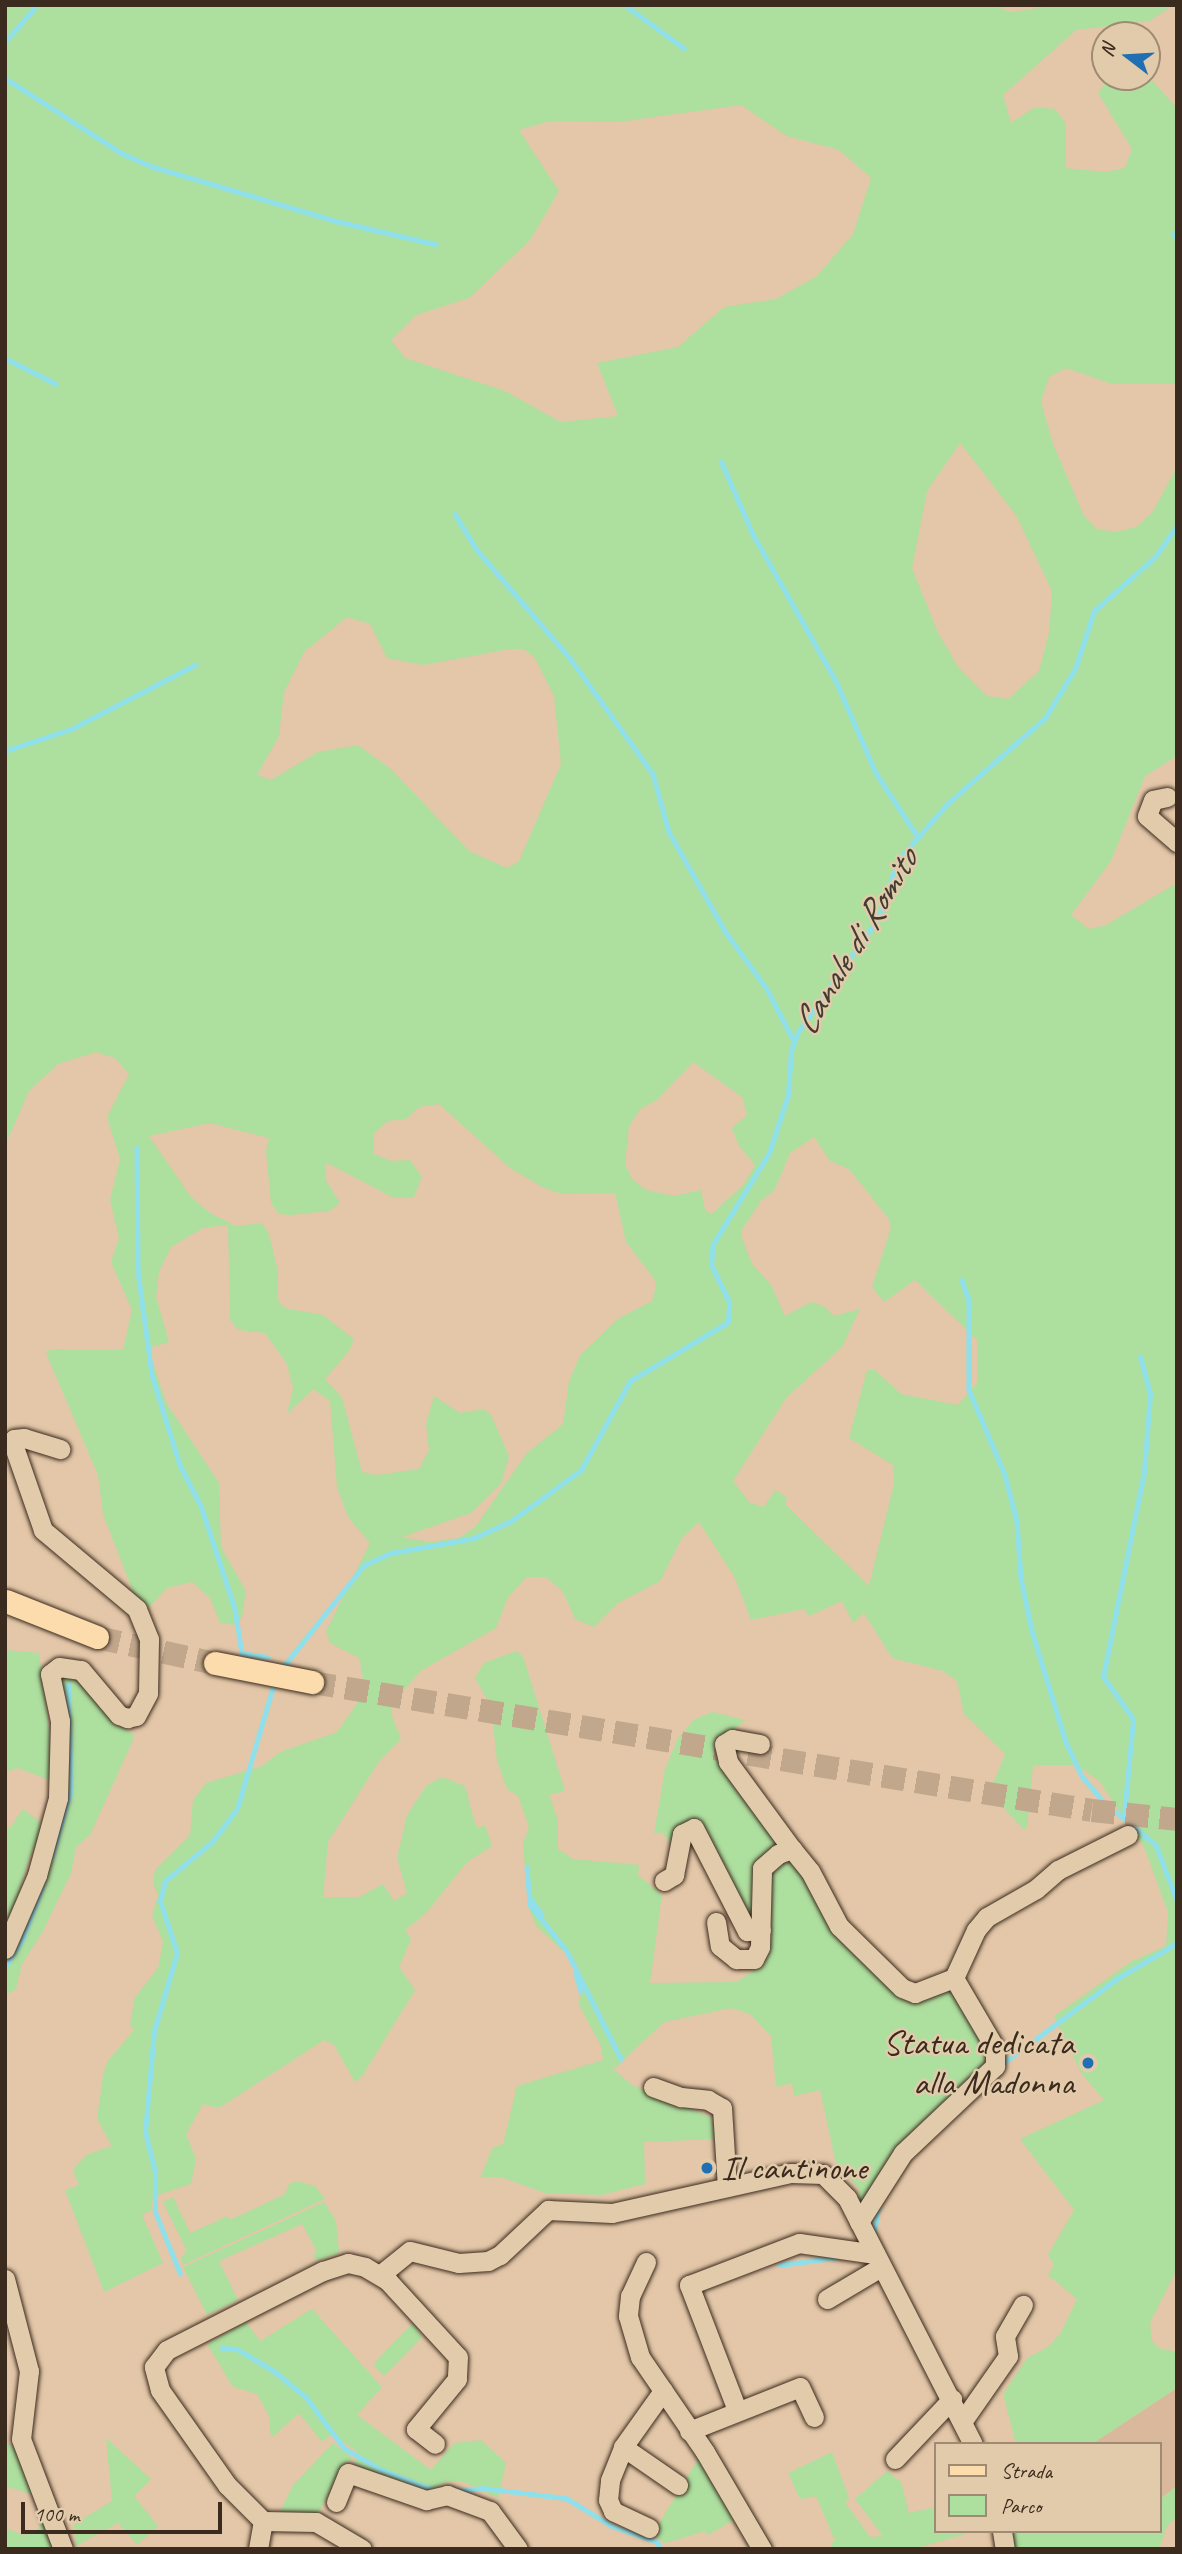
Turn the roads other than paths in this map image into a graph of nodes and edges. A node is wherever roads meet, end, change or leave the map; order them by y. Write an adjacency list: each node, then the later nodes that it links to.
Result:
1 (1167, 797): 2 (street)
2 (1177, 842)
3 (60, 1448): 14 (street)
4 (6, 1601): 5 (main road)
5 (97, 1637)
6 (215, 1663): 7 (main road)
7 (312, 1682)
8 (760, 1744): 10 (street)
9 (1128, 1835): 15 (street)
10 (792, 1849): 13 (street); 15 (street)
11 (664, 1881): 13 (street)
12 (716, 1922): 13 (street)
13 (761, 1930)
14 (5, 1949)
15 (954, 1978): 18 (street)
16 (653, 2087): 17 (street)
17 (727, 2187): 18 (street); 21 (street)
18 (859, 2222): 19 (street)
19 (878, 2261): 23 (street); 26 (street); 27 (street)
20 (646, 2262): 25 (street)
21 (380, 2275): 32 (street); 37 (street)
22 (5, 2279): 39 (street)
23 (827, 2299)
24 (1023, 2305): 29 (street)
25 (663, 2391): 30 (street); 33 (street)
26 (952, 2399): 29 (street); 34 (street)
27 (737, 2410): 28 (street); 30 (street)
28 (814, 2417)
29 (964, 2420): 31 (street)
30 (689, 2431): 43 (street)
31 (972, 2442)
32 (435, 2444)
33 (623, 2447): 35 (street); 38 (street)
34 (895, 2459)
35 (678, 2485)
36 (336, 2502): 42 (street)
37 (262, 2521): 40 (street); 41 (street)
38 (649, 2529)
39 (63, 2549)
40 (258, 2549)
41 (362, 2549)
42 (518, 2549)
43 (762, 2549)

